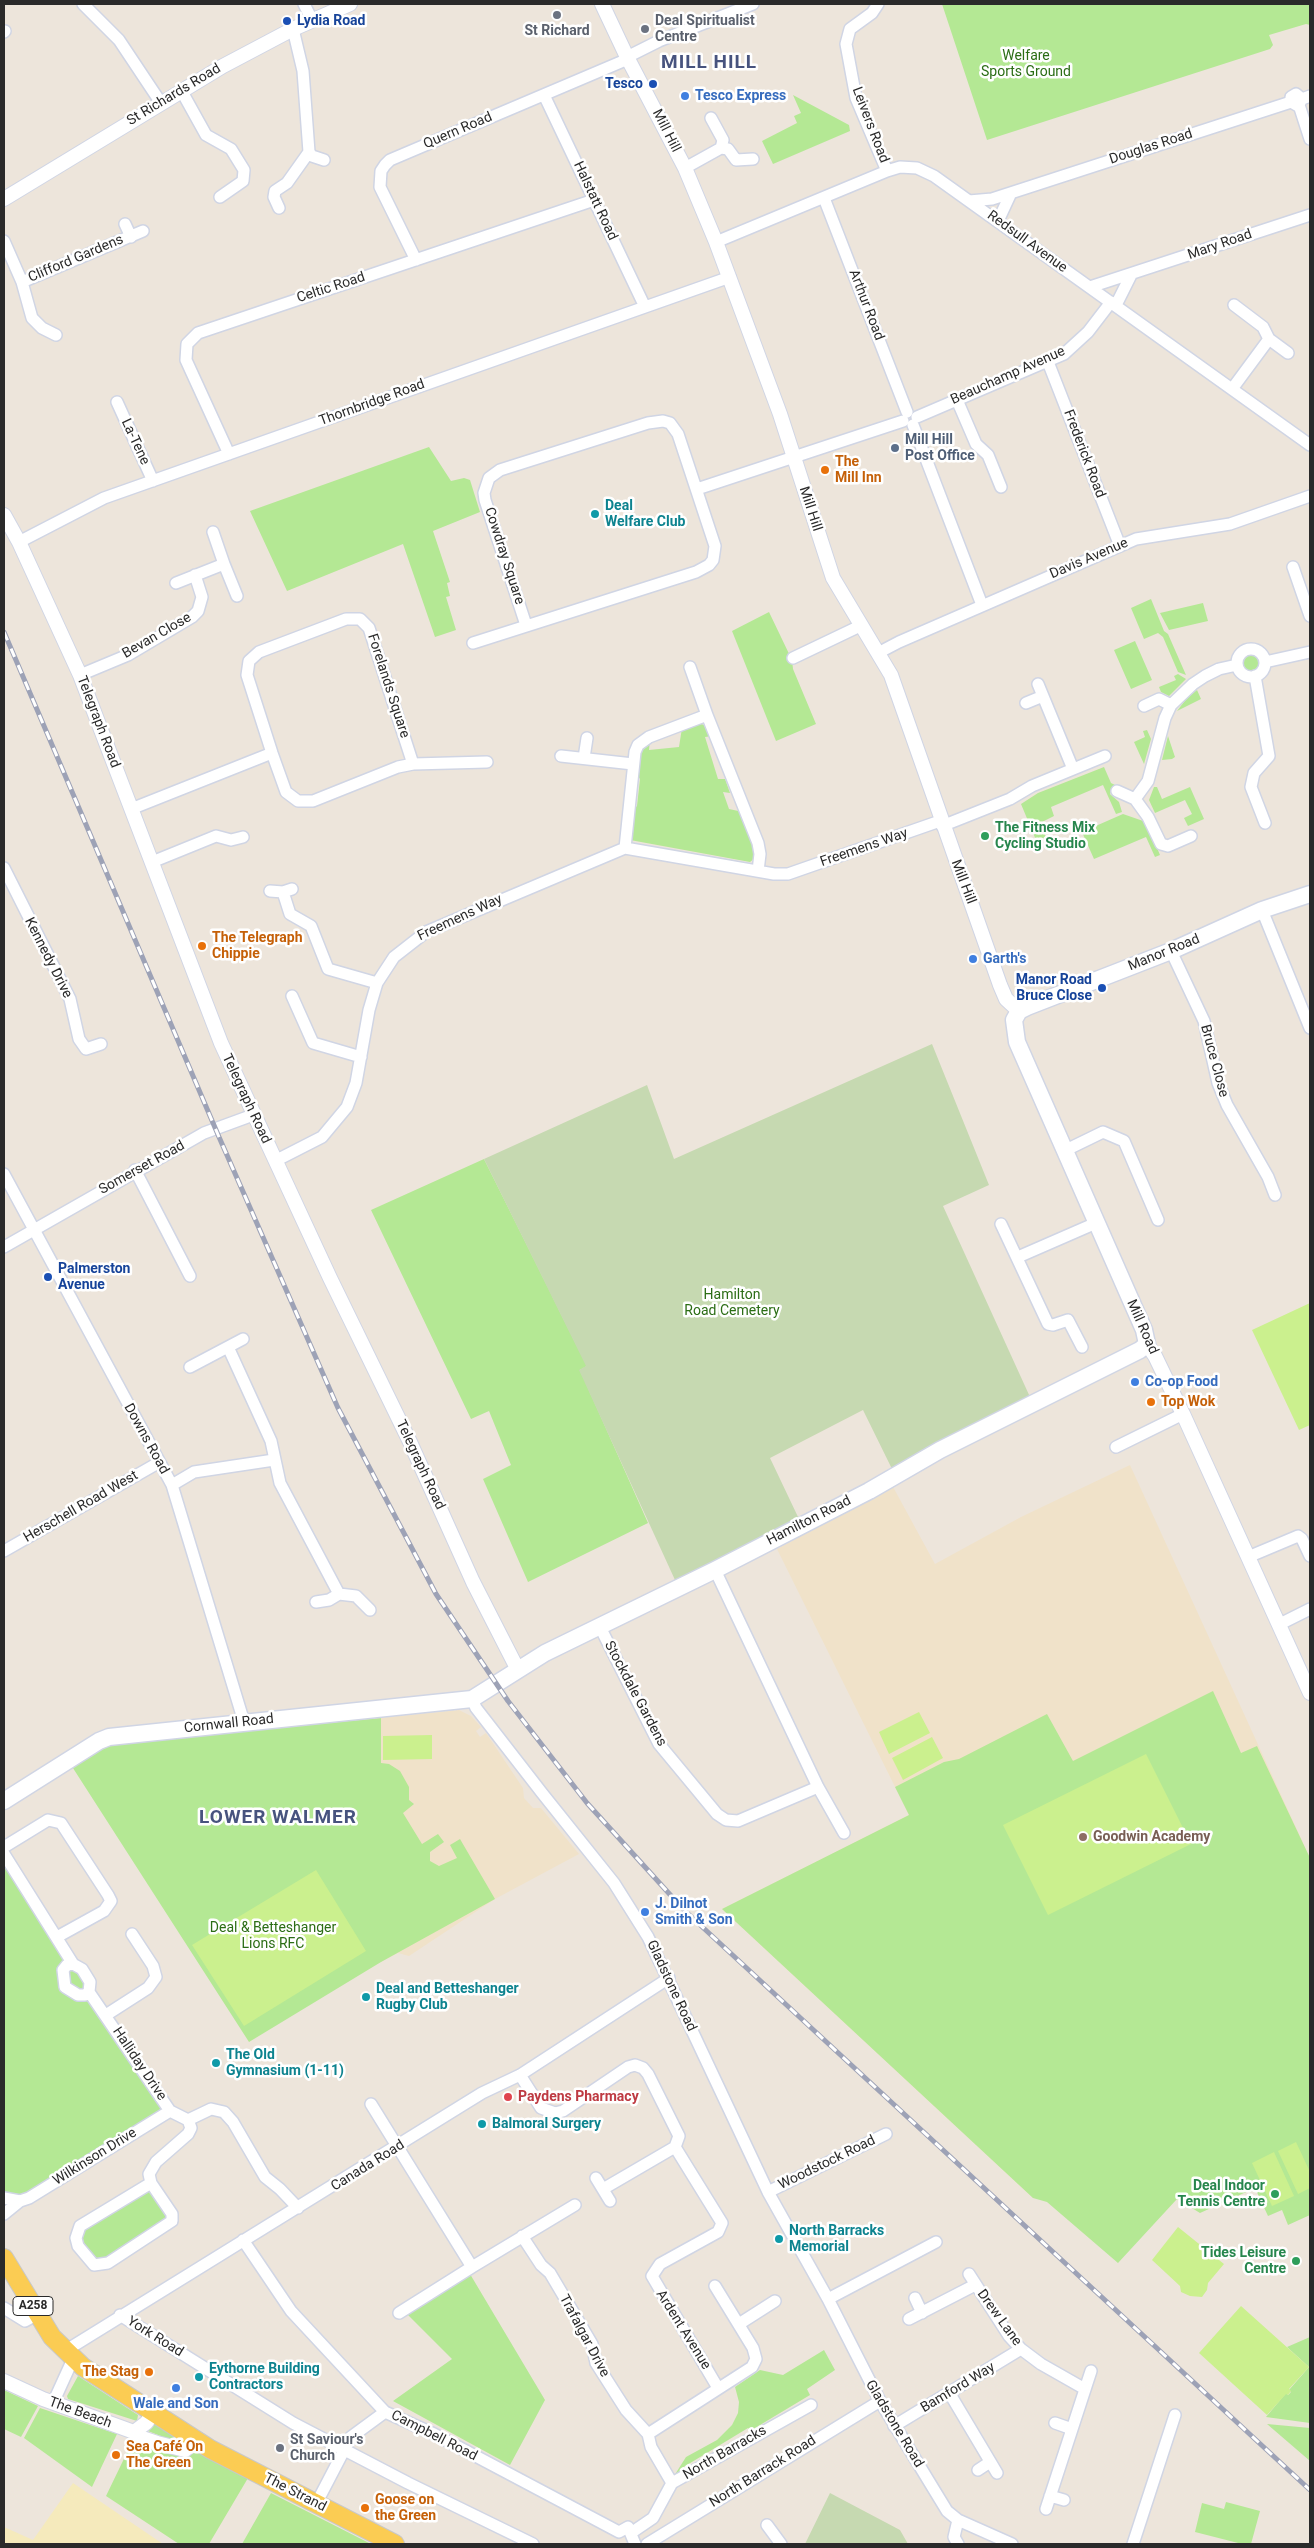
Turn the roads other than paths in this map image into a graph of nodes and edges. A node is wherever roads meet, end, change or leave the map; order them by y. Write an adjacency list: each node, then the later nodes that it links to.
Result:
1 (82, 4): 13 (street)
2 (304, 4): 7 (street)
3 (350, 4): 7 (street, St Richards Road)
4 (602, 4): 9 (street, Mill Hill)
5 (753, 4): 9 (street, Quern Road)
6 (878, 4): 21 (street, Leivers Road)
7 (312, 20): 8 (street, St Richards Road)
8 (293, 29): 10 (street, St Richards Road); 17 (street)
9 (627, 58): 11 (street, Quern Road); 20 (street, Mill Hill)
10 (181, 90): 13 (street, St Richards Road); 23 (street)
11 (544, 95): 26 (street, Halstatt Road); 36 (street, Quern Road)
12 (1301, 101): 15 (street); 22 (street, Douglas Road)
13 (161, 103): 25 (street, St Richards Road)
14 (711, 118): 16 (street)
15 (1310, 139)
16 (721, 148): 18 (street); 20 (street)
17 (309, 152): 19 (street); 28 (street)
18 (753, 159)
19 (324, 160)
20 (685, 168): 35 (street, Mill Hill)
21 (887, 171): 24 (street, Redsull Avenue); 27 (street, Redsull Avenue)
22 (1011, 193): 27 (street, Douglas Road); 30 (street)
23 (220, 197)
24 (824, 198): 35 (street, Redsull Avenue); 51 (street, Arthur Road)
25 (4, 199)
26 (594, 200): 36 (street, Celtic Road); 43 (street, Halstatt Road)
27 (969, 201): 30 (street, Redsull Avenue)
28 (279, 208)
29 (1310, 215): 37 (street, Mary Road)
30 (998, 221): 40 (street, Redsull Avenue)
31 (125, 224): 33 (street, Clifford Gardens)
32 (143, 231): 33 (street, Clifford Gardens)
33 (131, 237): 39 (street, Clifford Gardens)
34 (4, 241): 39 (street, Clifford Gardens)
35 (716, 242): 38 (street, Mill Hill)
36 (416, 260): 53 (street, Celtic Road)
37 (1131, 275): 40 (street, Mary Road); 41 (street)
38 (730, 277): 43 (street, Thornbridge Road); 54 (street, Mill Hill)
39 (22, 282): 44 (street, Clifford Gardens)
40 (1090, 287): 41 (street, Redsull Avenue)
41 (1113, 304): 47 (street, Beauchamp Avenue); 48 (street, Redsull Avenue)
42 (1234, 305): 45 (street)
43 (645, 307): 53 (street, Thornbridge Road)
44 (56, 335)
45 (1268, 339): 46 (street); 48 (street)
46 (1288, 352)
47 (1048, 362): 49 (street, Beauchamp Avenue); 62 (street, Frederick Road)
48 (1232, 389): 52 (street, Redsull Avenue)
49 (957, 400): 51 (street, Beauchamp Avenue); 56 (street)
50 (117, 402): 55 (street, La-Tene)
51 (910, 419): 54 (street, Beauchamp Avenue); 69 (street, Arthur Road)
52 (1310, 445)
53 (229, 454): 55 (street, Thornbridge Road)
54 (793, 458): 57 (street); 72 (street, Mill Hill)
55 (153, 481): 61 (street, Thornbridge Road)
56 (1001, 487)
57 (697, 489): 71 (street, Cowdray Square); 71 (street, Cowdray Square)
58 (1310, 496): 62 (street, Davis Avenue)
59 (4, 515): 61 (street, Telegraph Road)
60 (213, 532): 63 (street)
61 (19, 542): 80 (street, Telegraph Road)
62 (1120, 546): 69 (street, Davis Avenue)
63 (224, 564): 65 (street); 68 (street)
64 (1293, 567): 66 (street)
65 (195, 575): 67 (street); 80 (street, Bevan Close)
66 (1305, 581): 70 (street)
67 (176, 583)
68 (237, 596)
69 (982, 606): 75 (street, Davis Avenue)
70 (1310, 616)
71 (526, 625): 73 (street)
72 (860, 626): 75 (street, Mill Hill); 76 (street)
73 (473, 643)
74 (1310, 652): 77 (street)
75 (878, 653): 101 (street, Mill Hill)
76 (792, 658)
77 (1265, 662): 78 (street); 81 (street)
78 (1237, 665): 81 (street); 85 (street)
79 (690, 667): 87 (street)
80 (80, 675): 99 (street, Telegraph Road)
81 (1255, 676): 100 (street)
82 (1038, 684): 83 (street)
83 (1043, 696): 84 (street); 96 (street)
84 (1026, 703)
85 (1171, 705): 86 (street); 98 (street)
86 (1144, 706)
87 (707, 715): 95 (street); 107 (street)
88 (587, 738): 92 (street)
89 (272, 753): 94 (street, Forelands Square); 94 (street, Forelands Square); 99 (street)
90 (560, 756): 92 (street)
91 (1106, 756): 96 (street, Freemens Way)
92 (584, 758): 95 (street)
93 (487, 762): 94 (street, Forelands Square)
94 (413, 764)
95 (633, 764): 104 (street)
96 (1073, 769): 101 (street, Freemens Way)
97 (1117, 791): 98 (street)
98 (1135, 799): 102 (street)
99 (131, 810): 105 (street, Telegraph Road)
100 (1265, 823)
101 (941, 824): 107 (street, Freemens Way); 115 (street, Mill Hill)
102 (1191, 836)
103 (243, 837): 105 (street)
104 (625, 848): 107 (street, Freemens Way); 113 (street, Freemens Way)
105 (152, 862): 119 (street, Telegraph Road)
106 (4, 868): 108 (street)
107 (758, 871)
108 (7, 884): 117 (street, Kennedy Drive)
109 (270, 891): 113 (street)
110 (1310, 894): 111 (main road, Manor Road)
111 (1262, 910): 112 (main road, Manor Road); 116 (street)
112 (1171, 951): 115 (main road, Manor Road); 124 (street, Bruce Close)
113 (377, 983): 118 (street, Freemens Way)
114 (292, 996): 118 (street)
115 (1019, 1012): 120 (main road, Mill Road)
116 (1310, 1028)
117 (101, 1044)
118 (361, 1057): 121 (street, Freemens Way)
119 (253, 1114): 121 (street, Telegraph Road); 122 (street, Somerset Road)
120 (1064, 1151): 125 (street); 126 (main road, Mill Road)
121 (275, 1161): 152 (street, Telegraph Road)
122 (136, 1170): 128 (street, Somerset Road); 131 (street)
123 (4, 1174): 128 (street, Downs Road)
124 (1275, 1195)
125 (1158, 1220)
126 (1096, 1223): 130 (street); 133 (main road, Mill Road)
127 (1001, 1224): 130 (street)
128 (34, 1230): 129 (street); 140 (street, Downs Road)
129 (4, 1247)
130 (1018, 1257): 134 (street)
131 (190, 1276)
132 (243, 1339): 135 (street)
133 (1147, 1344): 137 (street, Mill Road); 145 (main road, Hamilton Road)
134 (1082, 1347)
135 (228, 1348): 136 (street); 139 (street)
136 (190, 1368)
137 (1183, 1414): 138 (street); 144 (street, Mill Road)
138 (1116, 1447)
139 (274, 1460): 141 (street); 146 (street)
140 (158, 1463): 141 (street, Downs Road); 142 (street, Herschell Road West)
141 (172, 1485): 155 (street, Downs Road)
142 (4, 1551)
143 (1310, 1556): 144 (street)
144 (1248, 1558): 150 (street, Mill Road)
145 (715, 1570): 151 (main road, Hamilton Road); 156 (street)
146 (339, 1594): 147 (street); 149 (street)
147 (316, 1602)
148 (1310, 1609): 150 (street)
149 (370, 1610)
150 (1280, 1624): 153 (street, Mill Road)
151 (600, 1627): 152 (main road, Hamilton Road); 156 (street, Stockdale Gardens)
152 (518, 1670): 154 (main road, Hamilton Road)
153 (1310, 1693)
154 (472, 1700): 155 (main road, Cornwall Road); 164 (street, Gladstone Road)
155 (244, 1722): 157 (main road, Cornwall Road)
156 (818, 1787): 158 (street)
157 (4, 1800)
158 (844, 1833)
159 (4, 1847): 162 (street)
160 (4, 1854): 162 (street, Halliday Drive)
161 (132, 1934): 166 (street)
162 (57, 1937): 163 (street, Halliday Drive)
163 (73, 1964): 165 (street, Halliday Drive); 165 (street)
164 (668, 1978): 167 (street, Canada Road); 177 (street, Gladstone Road)
165 (89, 1992): 166 (street, Halliday Drive)
166 (106, 2015): 169 (street, Halliday Drive)
167 (520, 2075): 172 (street, Ardent Avenue); 173 (street, Canada Road)
168 (371, 2104): 173 (street)
169 (170, 2111): 170 (street, Halliday Drive); 179 (street, Wilkinson Drive)
170 (188, 2120): 175 (street); 182 (street)
171 (886, 2134): 177 (street, Woodstock Road)
172 (675, 2147): 176 (street); 206 (street, Ardent Avenue)
173 (397, 2148): 182 (street, Canada Road); 188 (street)
174 (596, 2178): 176 (street)
175 (151, 2183): 175 (street)
176 (603, 2189): 180 (street)
177 (768, 2192): 193 (street, Gladstone Road)
178 (4, 2198): 179 (street)
179 (20, 2201): 183 (street, Wilkinson Drive)
180 (610, 2201)
181 (575, 2205): 184 (street)
182 (298, 2208): 185 (street, Canada Road)
183 (4, 2214)
184 (522, 2236): 188 (street); 219 (street, Trafalgar Drive)
185 (243, 2240): 199 (street, Canada Road); 212 (street, Campbell Road)
186 (936, 2242): 193 (street)
187 (4, 2258): 198 (main road, A258)
188 (472, 2267): 196 (street)
189 (969, 2274): 190 (street, Drew Lane)
190 (975, 2285): 197 (street); 202 (street, Drew Lane)
191 (716, 2286): 201 (street)
192 (915, 2298): 197 (street)
193 (828, 2299): 209 (street, Gladstone Road)
194 (775, 2300): 201 (street)
195 (4, 2308): 198 (street)
196 (399, 2313)
197 (922, 2313): 200 (street)
198 (38, 2314): 203 (main road, A258)
199 (120, 2315): 203 (street, Canada Road); 221 (street, York Road)
200 (909, 2319)
201 (739, 2324): 206 (street)
202 (1021, 2349): 207 (street, Drew Lane); 208 (street, Bamford Way)
203 (69, 2355): 210 (street); 213 (main road, The Strand / A258)
204 (1091, 2371): 207 (street)
205 (4, 2380): 210 (street, The Beach)
206 (718, 2388): 219 (street)
207 (1086, 2389): 217 (street)
208 (950, 2394): 216 (street, Bamford Way); 222 (street)
209 (880, 2401): 216 (street, Gladstone Road); 236 (street, North Barrack Road)
210 (53, 2403): 218 (street, The Beach)
211 (811, 2405): 225 (street, North Barracks)
212 (385, 2412): 221 (street); 232 (street, Campbell Road)
213 (153, 2414): 218 (street); 220 (main road, The Strand / A258)
214 (1175, 2415): 240 (street)
215 (1055, 2423): 217 (street)
216 (894, 2426): 230 (street, Gladstone Road)
217 (1072, 2429): 226 (street)
218 (134, 2432): 220 (street)
219 (648, 2434): 225 (street)
220 (195, 2441): 228 (main road, The Strand / A258)
221 (344, 2451): 228 (street); 234 (street, York Road)
222 (990, 2462): 223 (street); 224 (street)
223 (978, 2470)
224 (997, 2473)
225 (672, 2483): 232 (street, North Barracks)
226 (1050, 2496): 227 (street); 229 (street)
227 (1064, 2500)
228 (316, 2504): 233 (main road, The Strand / A258)
229 (1046, 2509)
230 (958, 2520): 238 (street); 239 (street)
231 (767, 2525): 237 (street)
232 (629, 2530): 235 (street)
233 (395, 2544)
234 (533, 2544)
235 (635, 2544)
236 (647, 2544)
237 (781, 2544)
238 (958, 2544)
239 (1012, 2544)
240 (1133, 2544)

